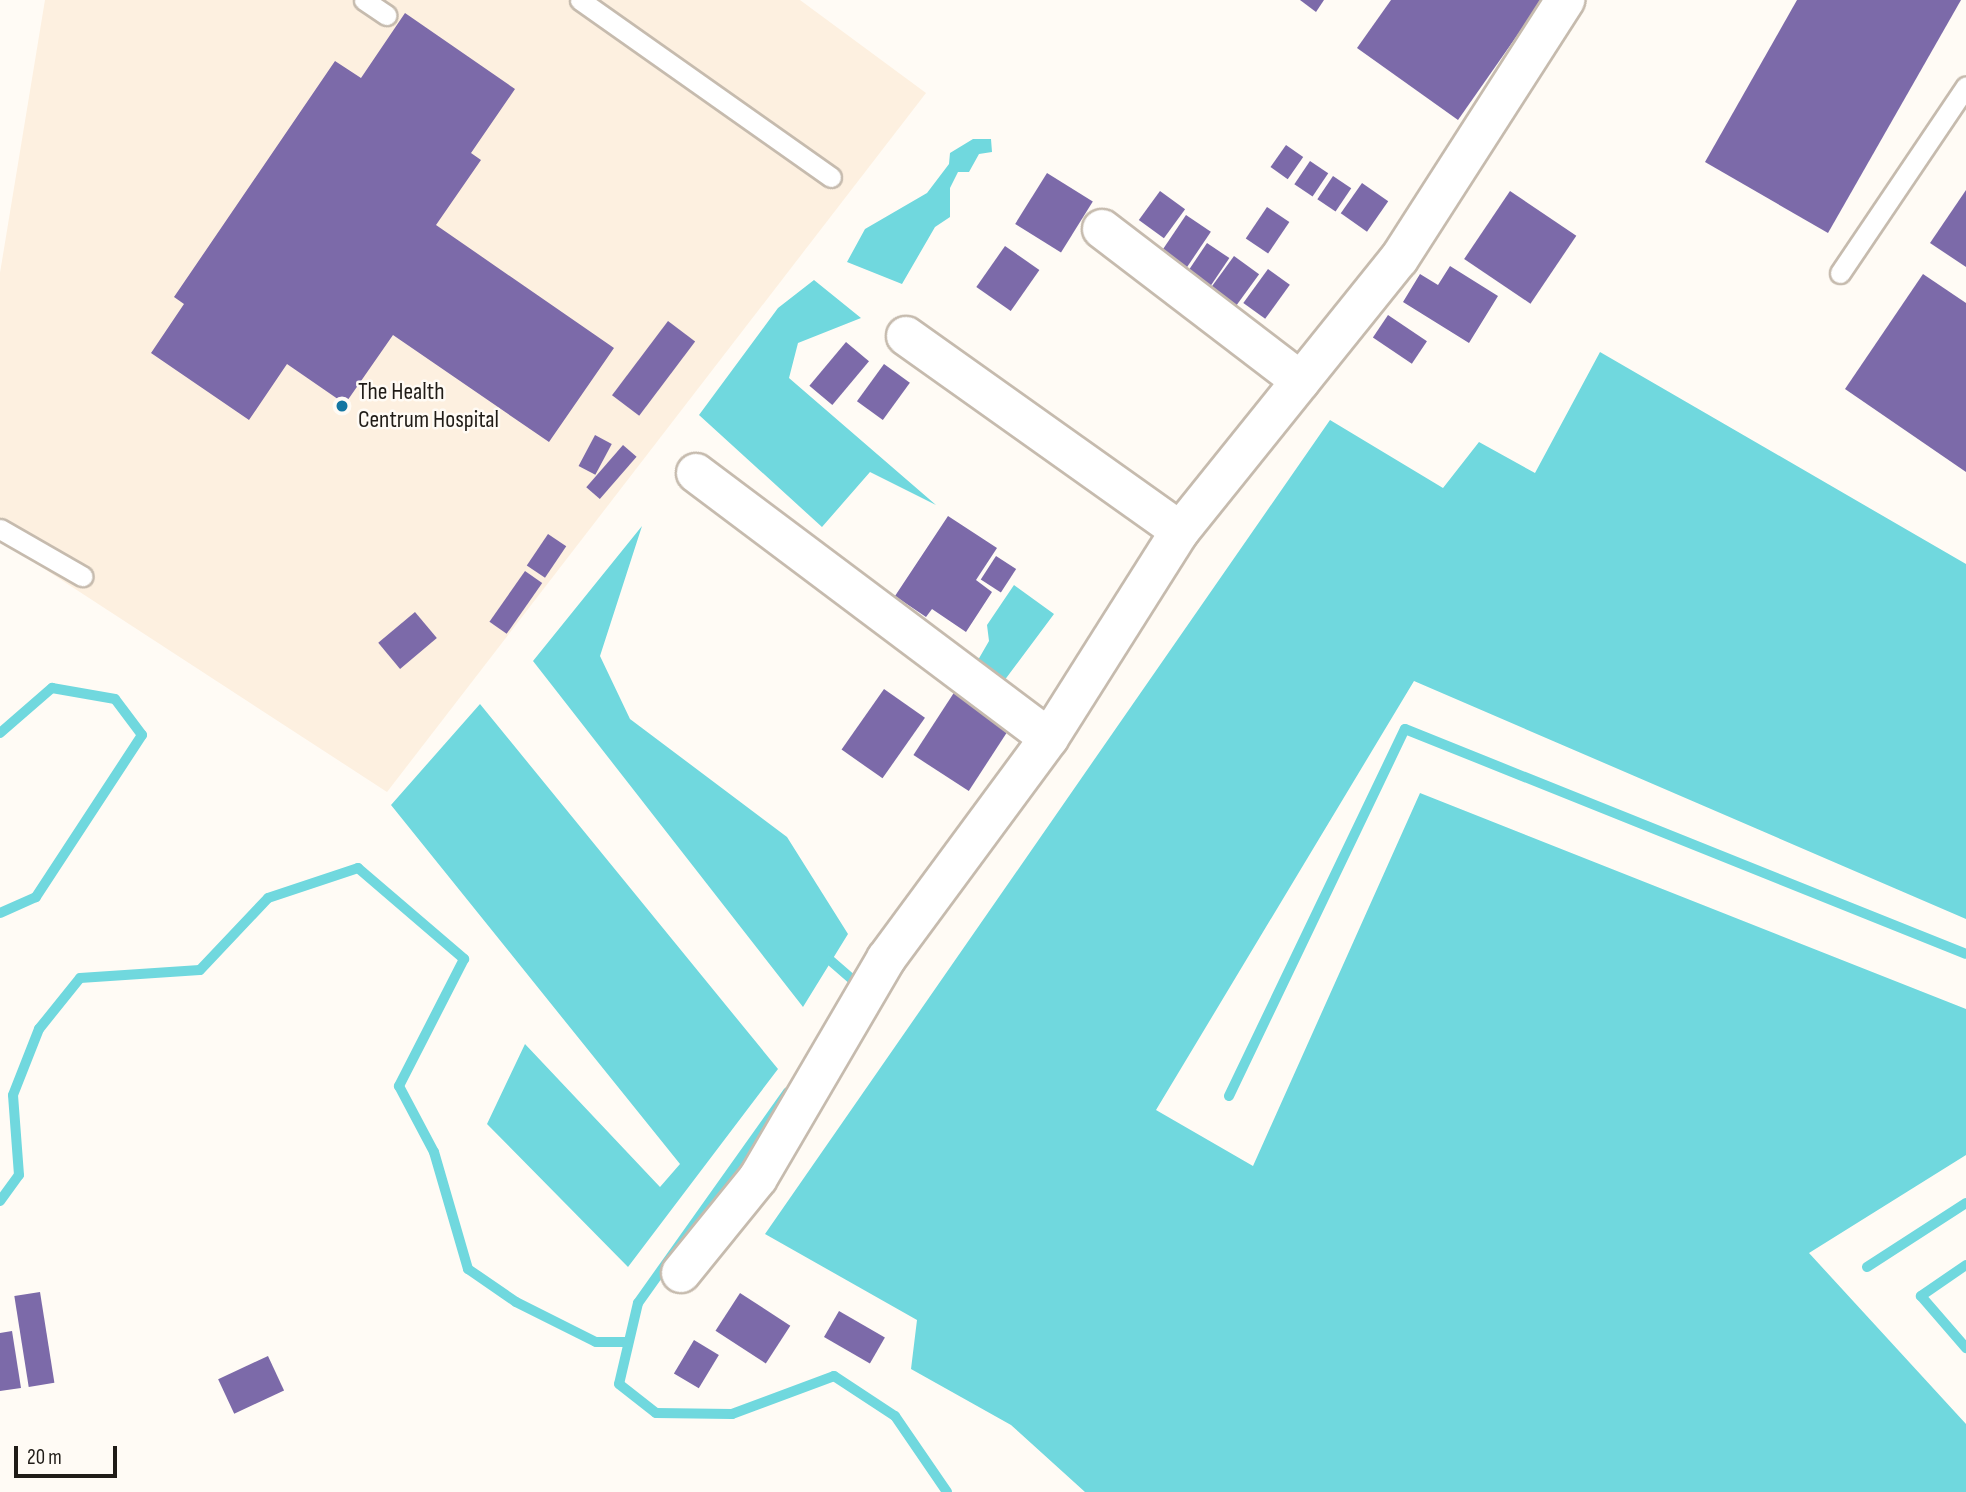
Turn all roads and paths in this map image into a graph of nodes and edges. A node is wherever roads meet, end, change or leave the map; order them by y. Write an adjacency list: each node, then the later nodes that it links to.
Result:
1 (364, 0): 4 (lane)
2 (580, 0): 6 (lane)
3 (1565, 0): 10 (street)
4 (386, 15)
5 (1966, 86): 8 (lane)
6 (831, 177)
7 (1102, 229): 10 (street)
8 (1840, 273)
9 (906, 336): 13 (street)
10 (1301, 381): 13 (street)
11 (696, 473): 15 (street)
12 (0, 528): 14 (lane)
13 (1180, 531): 15 (street)
14 (82, 576)
15 (1049, 738): 16 (street)
16 (681, 1273)

